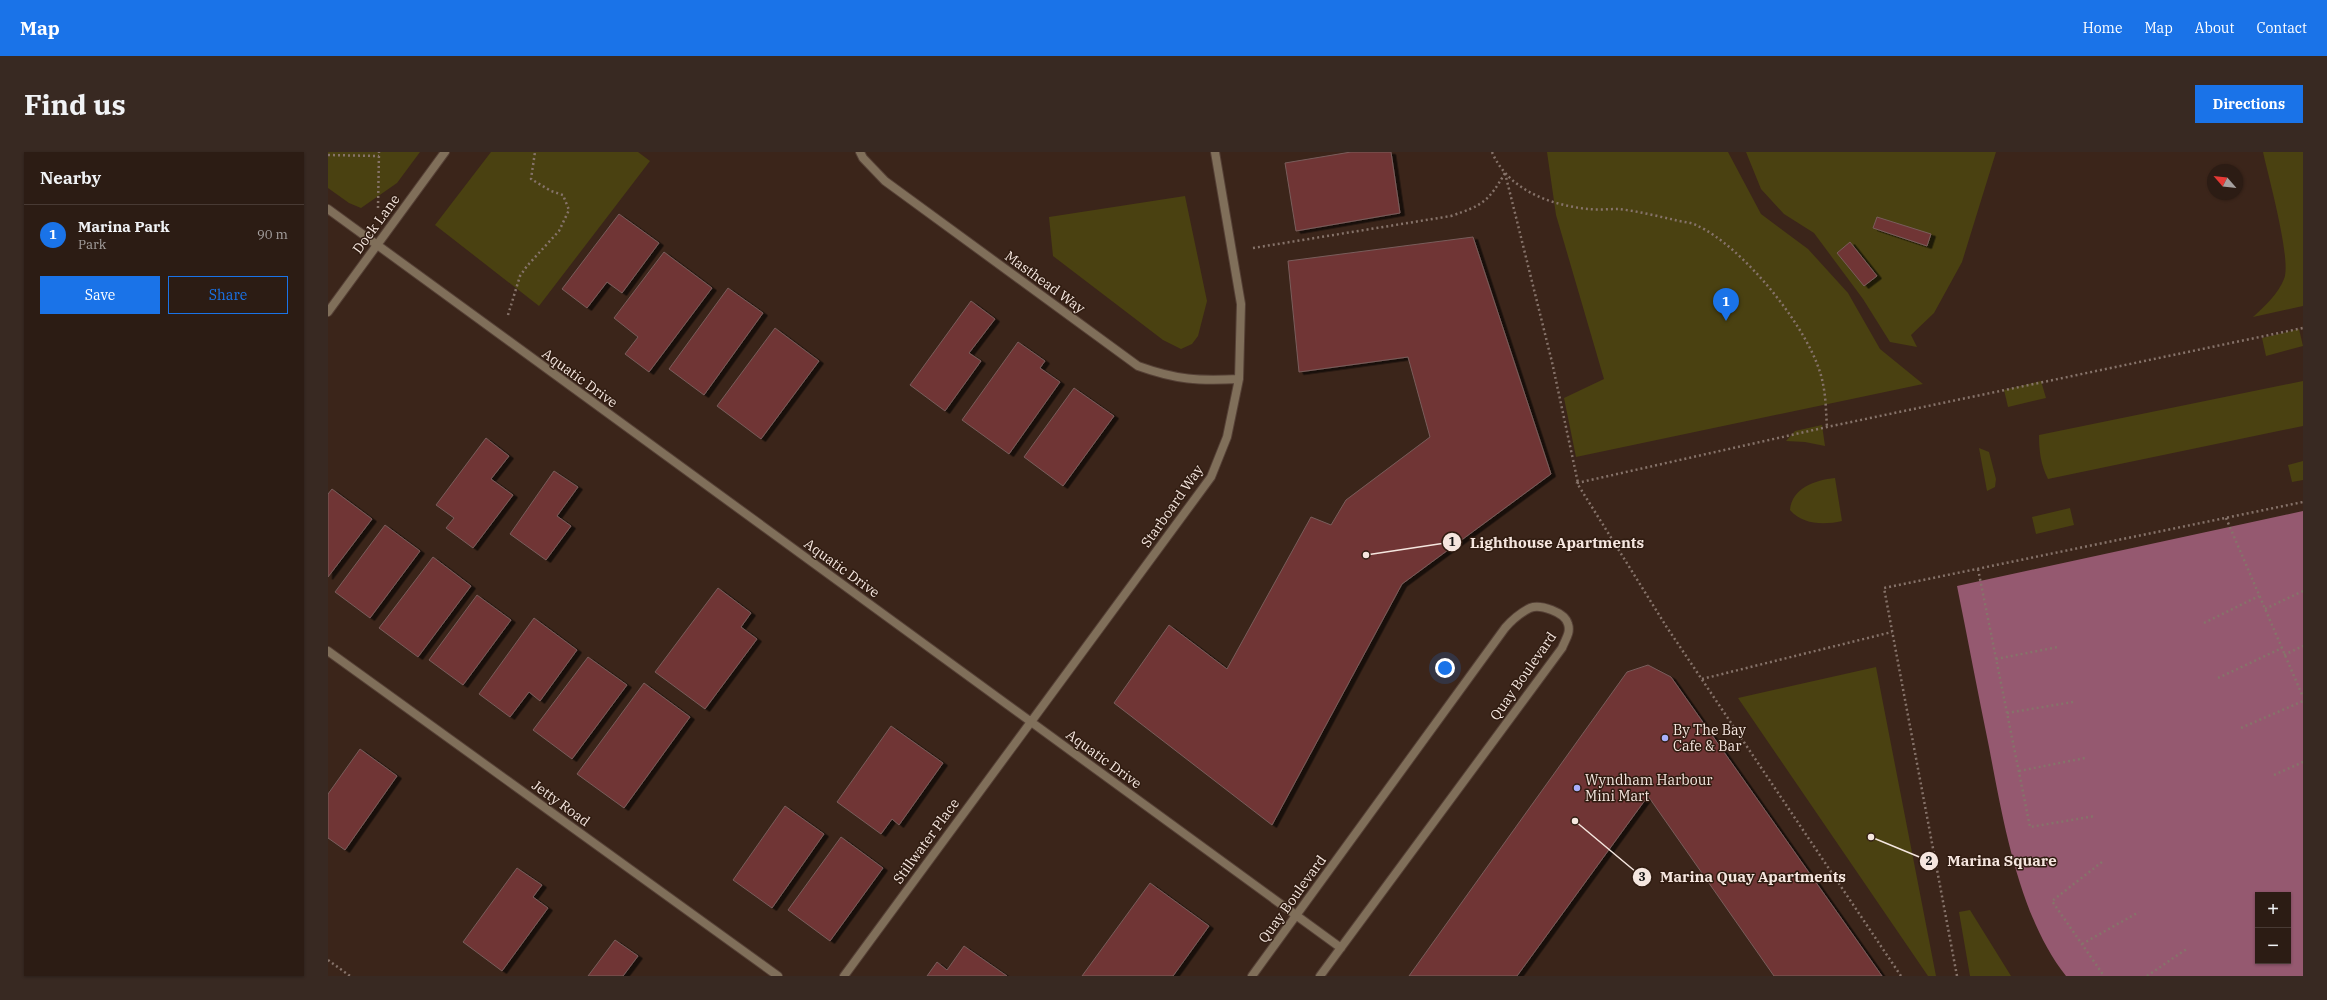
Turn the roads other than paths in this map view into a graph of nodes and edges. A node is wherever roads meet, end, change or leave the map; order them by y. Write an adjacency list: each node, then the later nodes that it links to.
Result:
1 (445, 152): 5 (street, Dock Lane)
2 (860, 152): 7 (street, Masthead Way)
3 (1215, 152): 7 (street, Starboard Way)
4 (328, 209): 5 (street, Aquatic Drive)
5 (376, 245): 6 (street, Dock Lane); 9 (street, Aquatic Drive)
6 (328, 312)
7 (1239, 379): 9 (street, Starboard Way)
8 (328, 651): 12 (street, Jetty Road)
9 (1030, 722): 10 (street, Aquatic Drive); 13 (street, Stillwater Place)
10 (1296, 916): 11 (street, Aquatic Drive); 11 (street, Quay Boulevard); 14 (street, Quay Boulevard)
11 (1341, 948): 15 (street, Quay Boulevard)
12 (778, 976)
13 (844, 976)
14 (1252, 976)
15 (1320, 976)

